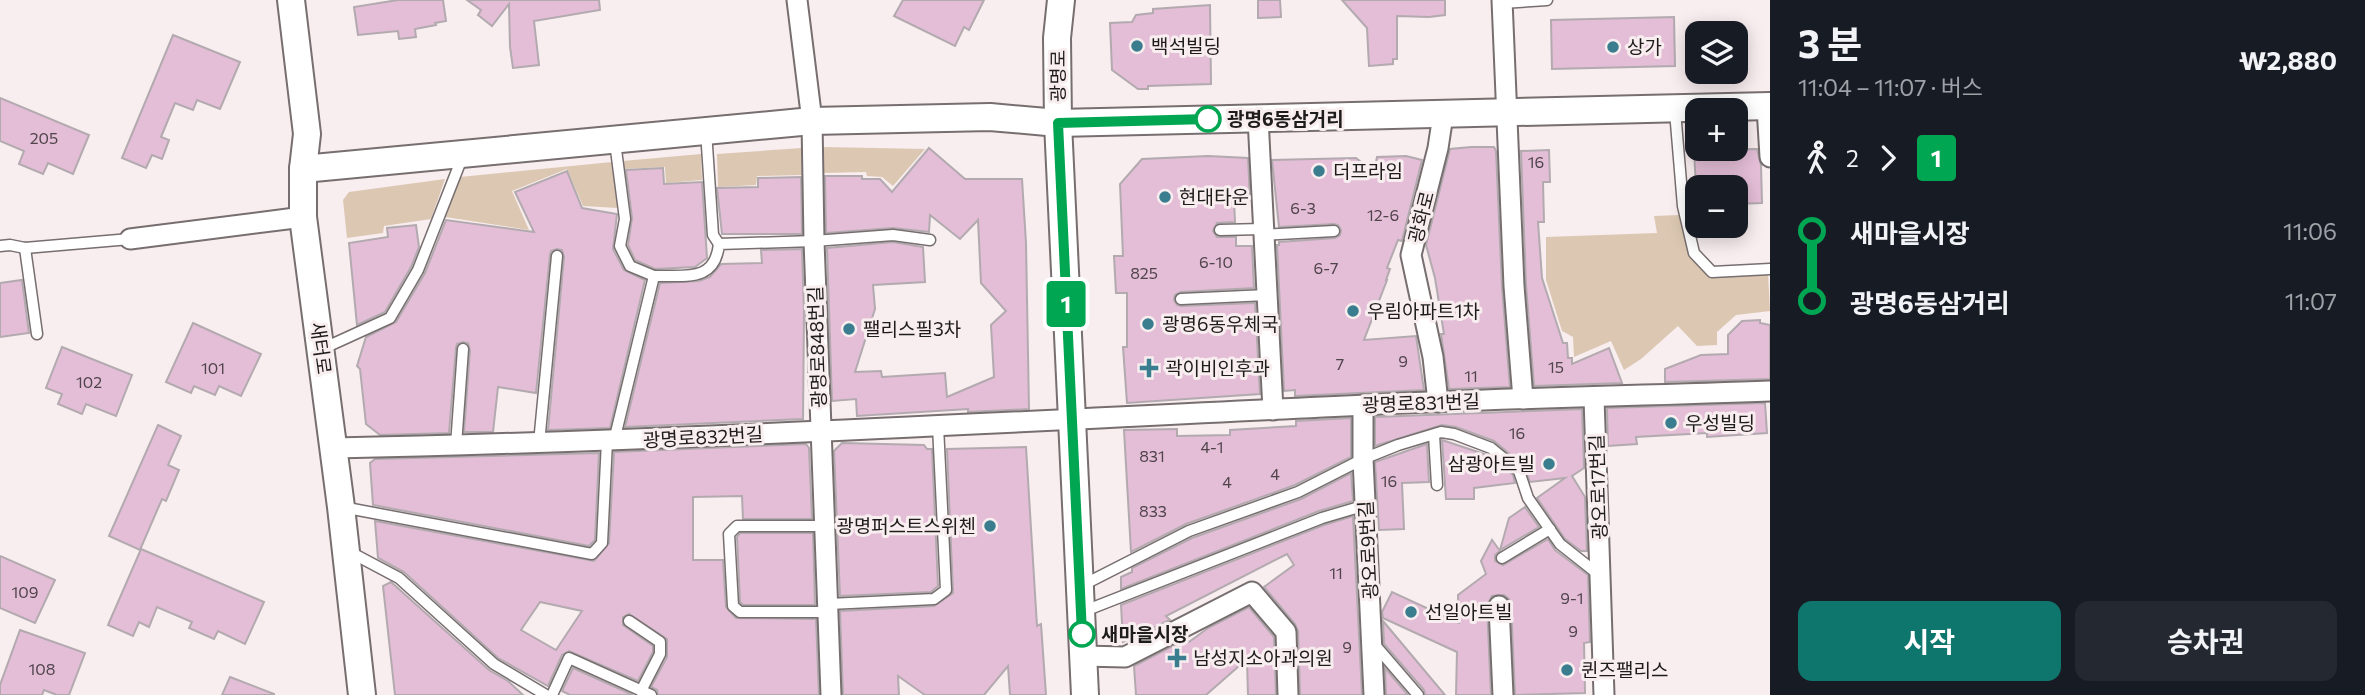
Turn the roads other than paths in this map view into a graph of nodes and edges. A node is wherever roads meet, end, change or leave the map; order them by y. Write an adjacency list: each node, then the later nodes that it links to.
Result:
1 (291, 0): 17 (street, 새터로)
2 (797, 0): 11 (street, 광명로848번길)
3 (1061, 0): 12 (street, 광명로)
4 (1547, 0): 5 (lane)
5 (1502, 1): 8 (street)
6 (1768, 106): 7 (street); 16 (street)
7 (1675, 110): 8 (street); 29 (lane)
8 (1507, 114): 9 (street); 38 (street)
9 (1443, 115): 10 (street); 39 (street, 광화로)
10 (1258, 118): 12 (street); 20 (street)
11 (812, 121): 12 (street); 13 (street); 24 (street, 광명로848번길)
12 (1058, 123): 42 (street, 광명로)
13 (706, 131): 14 (street); 25 (lane)
14 (615, 139): 15 (street); 30 (lane)
15 (463, 154): 17 (street); 34 (lane)
16 (1770, 157)
17 (303, 169): 18 (street, 새터로)
18 (303, 217): 22 (street); 34 (street, 새터로)
19 (1220, 230): 20 (lane)
20 (1263, 232): 21 (lane); 31 (street)
21 (1334, 232)
22 (130, 239): 27 (lane)
23 (930, 240): 24 (lane)
24 (814, 241): 25 (lane); 44 (street, 광명로848번길)
25 (719, 244): 30 (lane)
26 (0, 246): 27 (lane)
27 (25, 248): 33 (lane)
28 (557, 256): 47 (lane)
29 (1770, 269)
30 (654, 276): 46 (lane)
31 (1267, 295): 32 (lane); 41 (street)
32 (1181, 299)
33 (37, 334)
34 (321, 349): 49 (street, 새터로)
35 (463, 349): 48 (lane)
36 (1770, 391): 37 (street, 광명로831번길)
37 (1594, 398): 38 (street, 광명로831번길); 58 (street, 광오로17번길)
38 (1523, 399): 39 (street, 광명로831번길)
39 (1438, 402): 40 (street, 광명로831번길)
40 (1363, 405): 41 (street, 광명로831번길); 50 (street, 광오로9번길)
41 (1273, 410): 42 (street, 광명로831번길)
42 (1072, 421): 43 (street, 광명로832번길); 59 (street, 광명로)
43 (938, 426): 44 (street, 광명로832번길); 61 (lane)
44 (820, 431): 46 (street, 광명로832번길); 54 (street, 광명로848번길)
45 (1434, 435): 50 (lane, 광오로17번길); 51 (lane); 55 (lane, 광오로17번길)
46 (610, 441): 47 (street, 광명로832번길); 53 (lane)
47 (539, 443): 48 (street, 광명로832번길)
48 (456, 445): 49 (street, 광명로832번길)
49 (334, 448): 53 (street, 새터로)
50 (1363, 459): 52 (street, 광오로9번길); 59 (lane, 광오로17번길)
51 (1437, 485)
52 (1366, 505): 59 (lane); 63 (street, 광오로9번길)
53 (341, 507): 56 (street, 새터로)
54 (825, 526): 61 (street, 광명로848번길); 61 (lane)
55 (1550, 529): 57 (lane); 58 (lane, 광오로17번길)
56 (346, 551): 66 (street, 새터로); 67 (lane)
57 (1502, 558)
58 (1600, 575): 75 (street, 광오로17번길)
59 (1080, 600): 64 (street, 광명로)
60 (1499, 606): 74 (street)
61 (829, 608): 69 (street, 광명로848번길)
62 (629, 621): 65 (lane)
63 (1372, 642): 72 (street, 광오로9번길); 73 (lane)
64 (1083, 656): 70 (street, 광명로); 71 (street)
65 (646, 693): 68 (lane)
66 (362, 695)
67 (546, 695)
68 (552, 695)
69 (831, 695)
70 (1085, 695)
71 (1288, 695)
72 (1374, 695)
73 (1418, 695)
74 (1503, 695)
75 (1604, 695)

